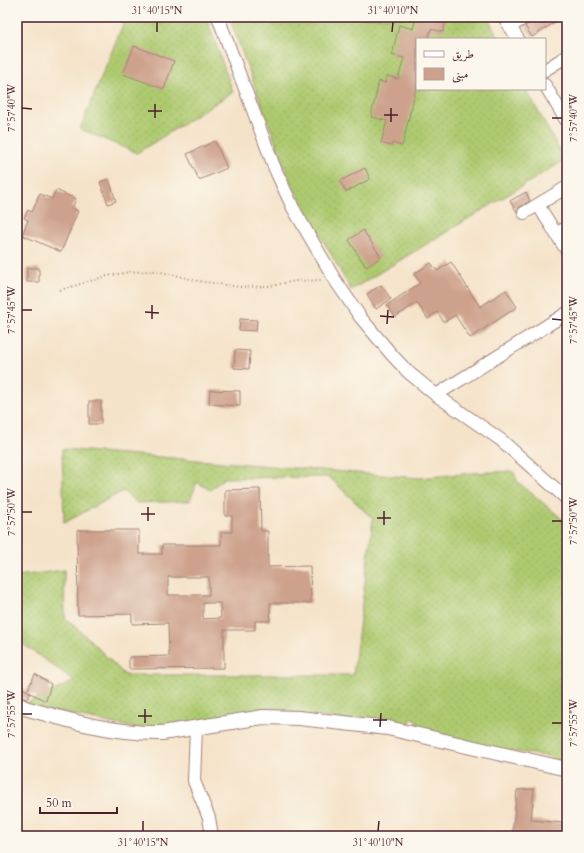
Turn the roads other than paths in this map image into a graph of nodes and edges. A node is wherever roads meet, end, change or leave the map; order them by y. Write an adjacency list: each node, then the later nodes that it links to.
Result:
1 (218, 17): 16 (street)
2 (526, 17): 3 (street)
3 (507, 22): 4 (street)
4 (517, 38)
5 (567, 56): 6 (street)
6 (546, 69)
7 (546, 87): 8 (street)
8 (567, 122)
9 (567, 187): 10 (street)
10 (538, 205): 11 (street); 13 (street)
11 (524, 213)
12 (567, 227): 13 (street)
13 (556, 234): 14 (street)
14 (567, 251)
15 (567, 313): 16 (street)
16 (436, 395): 17 (street)
17 (567, 499)
18 (17, 704): 19 (street)
19 (196, 728): 20 (street); 21 (street)
20 (567, 769)
21 (212, 836)

